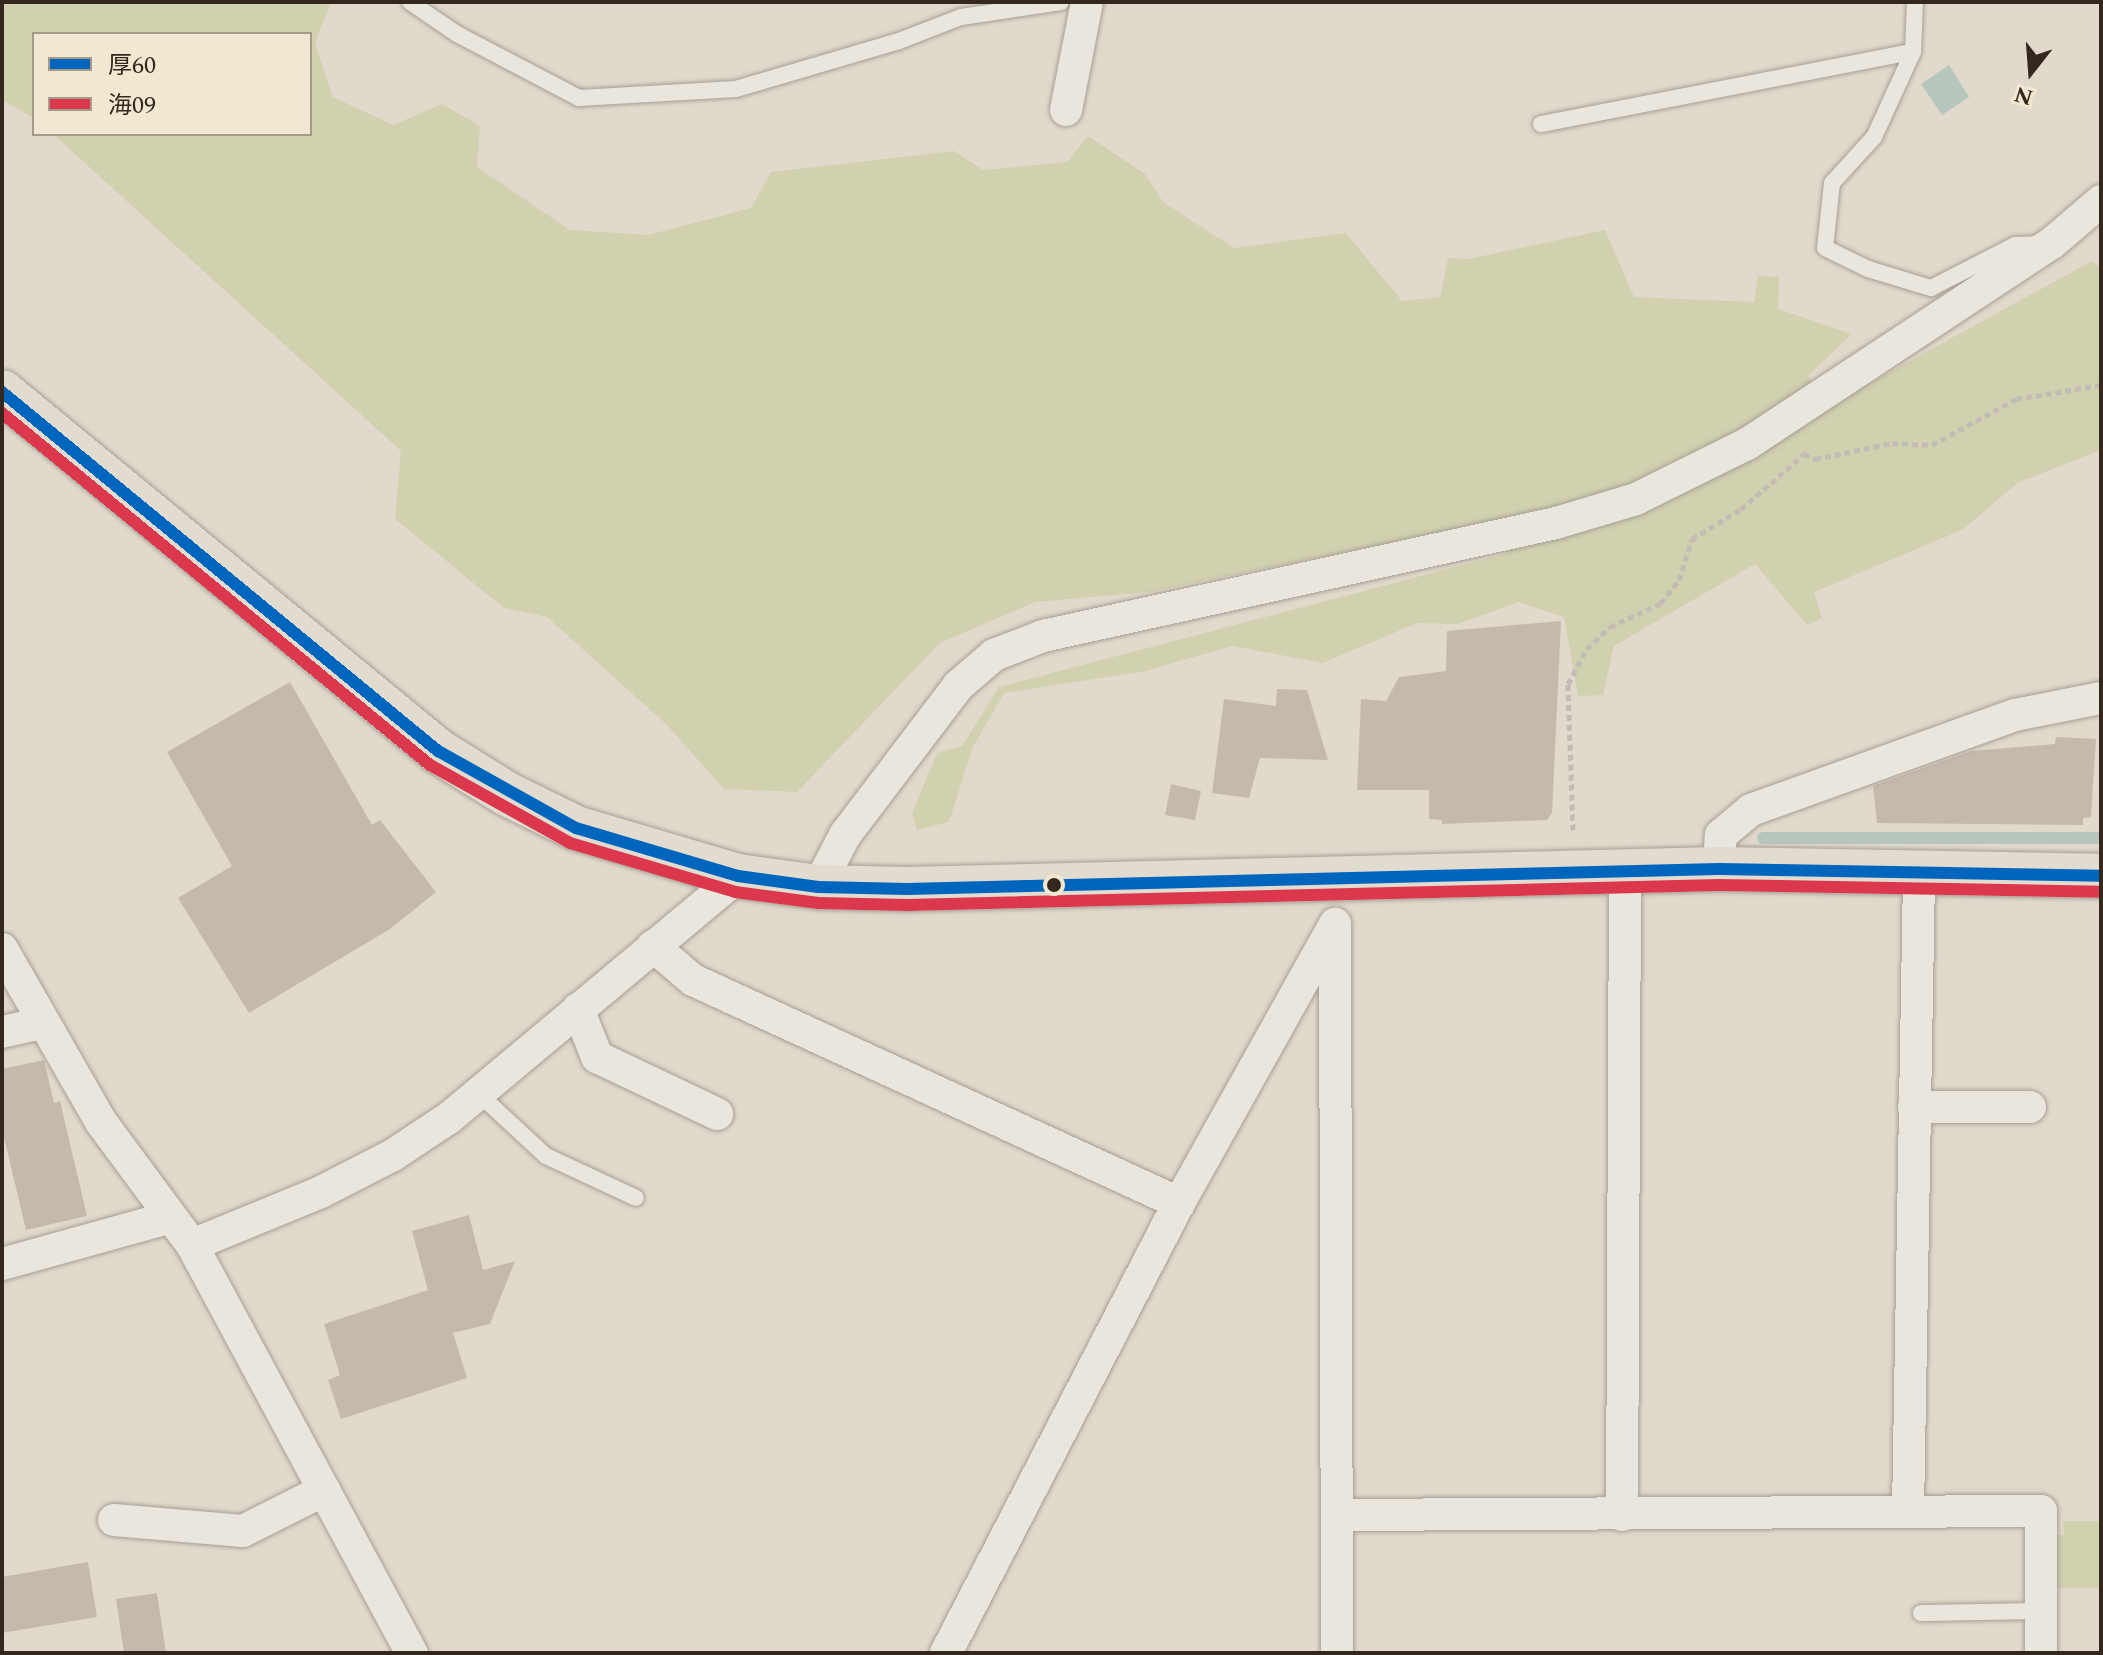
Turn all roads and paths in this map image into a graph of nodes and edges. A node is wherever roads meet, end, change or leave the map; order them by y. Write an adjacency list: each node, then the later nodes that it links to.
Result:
1 (410, 2): 2 (lane)
2 (1061, 2)
3 (1087, 2): 6 (street)
4 (1915, 2): 5 (lane)
5 (1913, 52): 7 (lane); 9 (lane)
6 (1066, 110)
7 (1541, 124)
8 (2101, 201): 9 (street)
9 (2052, 243): 22 (street)
10 (2101, 385): 13 (path)
11 (2, 392): 19 (main road)
12 (1813, 445): 13 (path)
13 (1804, 454): 16 (path)
14 (2101, 698): 15 (street)
15 (1719, 869): 17 (main road); 18 (main road)
16 (1576, 874): 17 (main road); 21 (main road)
17 (1625, 874): 41 (street)
18 (1919, 874): 20 (main road); 30 (street)
19 (738, 876): 22 (main road); 24 (street)
20 (2101, 876)
21 (1336, 881): 22 (main road); 23 (street)
22 (818, 887)
23 (1335, 924): 34 (street); 40 (street)
24 (653, 946): 26 (street); 34 (street)
25 (2, 949): 27 (street)
26 (578, 1009): 29 (street); 32 (street)
27 (42, 1023): 28 (street); 35 (street)
28 (2, 1032)
29 (479, 1094): 33 (lane); 36 (street)
30 (1914, 1107): 31 (street); 39 (street)
31 (2030, 1107)
32 (717, 1114)
33 (636, 1198)
34 (1179, 1203): 46 (street)
35 (168, 1218): 36 (street); 37 (street)
36 (192, 1245): 38 (street)
37 (2, 1264)
38 (324, 1490): 42 (street); 45 (street)
39 (1908, 1512): 41 (street); 43 (street)
40 (1339, 1515): 41 (street); 47 (street)
41 (1622, 1515)
42 (114, 1520)
43 (2041, 1611): 44 (lane); 48 (street)
44 (1921, 1613)
45 (412, 1653)
46 (946, 1653)
47 (1337, 1653)
48 (2041, 1653)

